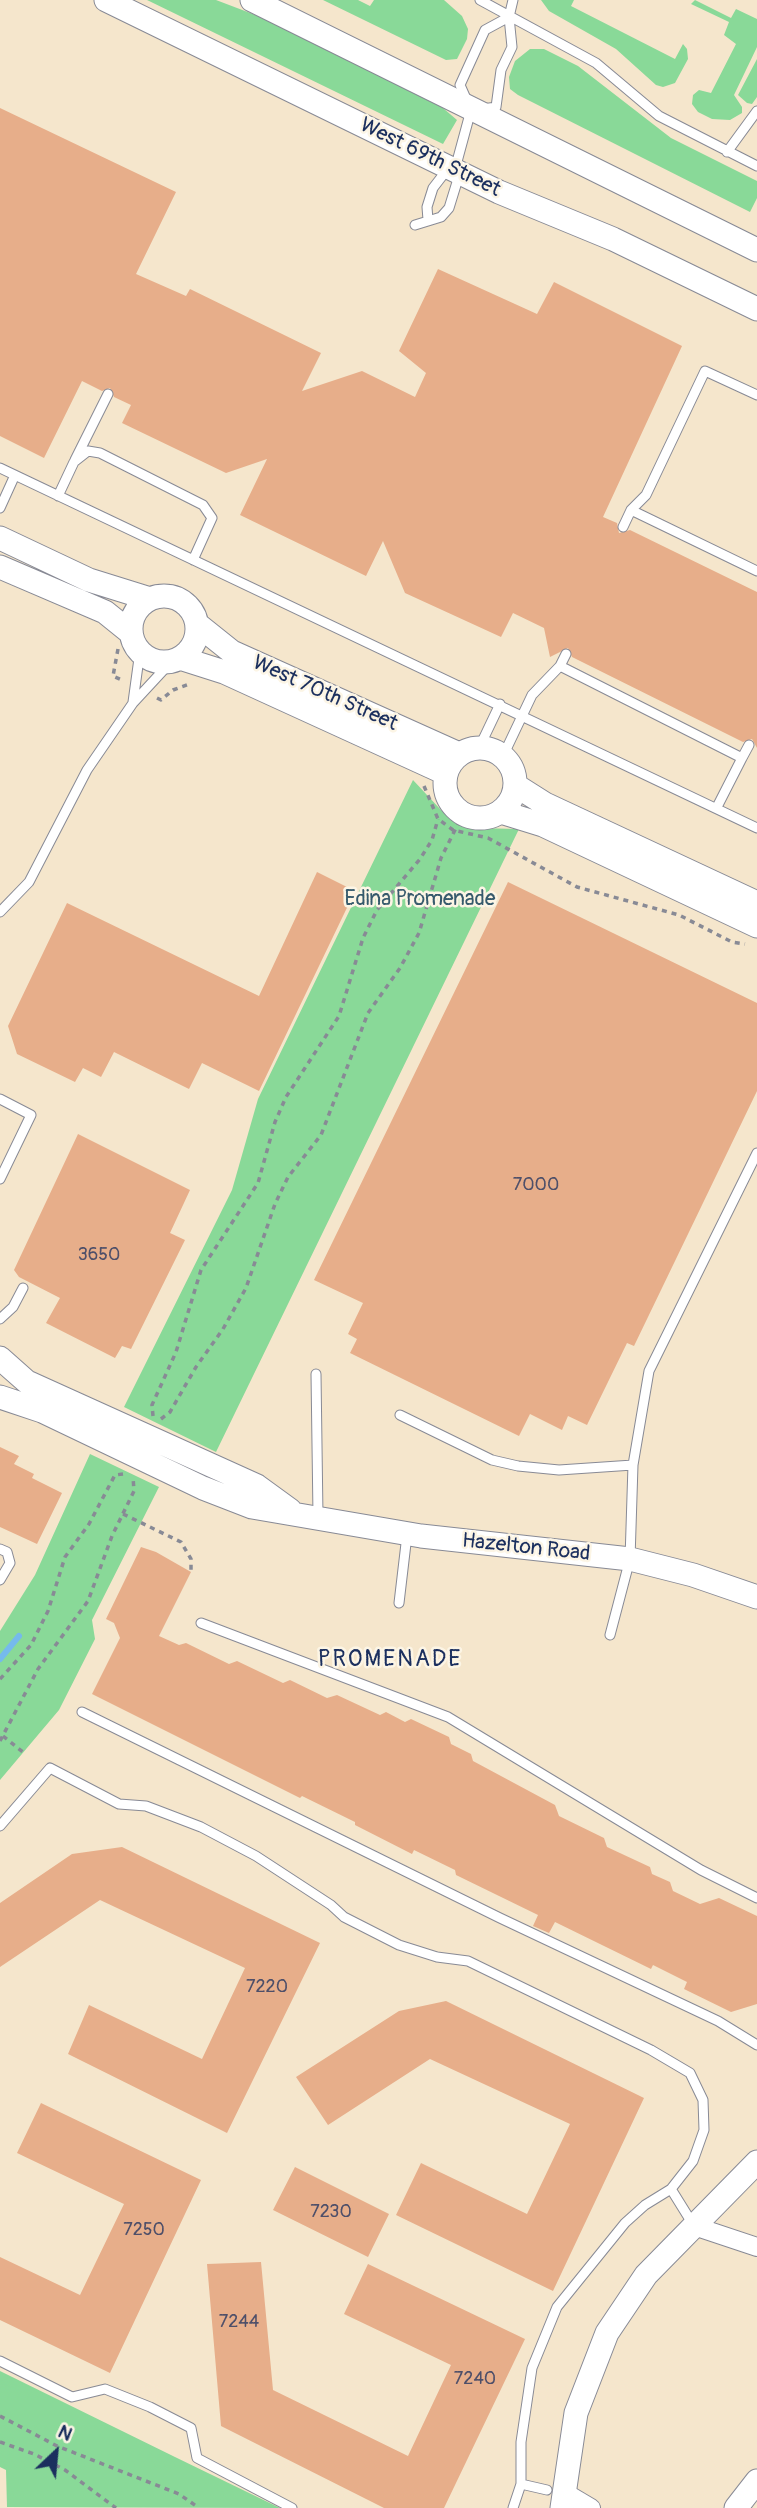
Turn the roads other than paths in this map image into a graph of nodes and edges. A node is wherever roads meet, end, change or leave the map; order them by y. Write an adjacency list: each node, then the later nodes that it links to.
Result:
1 (106, 0): 10 (street, West 69th Street)
2 (252, 0): 6 (street)
3 (480, 0): 5 (lane)
4 (513, 0): 5 (lane)
5 (509, 17): 6 (lane); 6 (lane); 8 (lane)
6 (471, 110): 10 (lane); 13 (street)
7 (757, 111): 8 (lane)
8 (727, 152): 9 (lane)
9 (757, 166)
10 (455, 169): 11 (lane); 11 (lane); 14 (street, West 69th Street)
11 (428, 220): 12 (lane)
12 (415, 225)
13 (757, 250)
14 (757, 309)
15 (108, 394): 17 (lane)
16 (757, 395): 22 (lane)
17 (74, 462): 20 (lane); 25 (lane)
18 (0, 468): 19 (lane)
19 (15, 475): 20 (lane); 21 (lane)
20 (58, 496): 25 (lane)
21 (0, 508)
22 (631, 510): 23 (lane); 27 (lane)
23 (623, 527)
24 (0, 538): 28 (street)
25 (193, 560): 35 (lane)
26 (0, 567): 30 (street)
27 (757, 571)
28 (150, 599): 29 (street); 30 (street)
29 (197, 624): 32 (street); 39 (street, West 70th Street)
30 (129, 642): 32 (street); 34 (lane)
31 (566, 654): 33 (lane)
32 (176, 660): 34 (lane); 39 (street, West 70th Street)
33 (560, 666): 36 (lane); 40 (lane)
34 (133, 703): 46 (lane)
35 (500, 704): 36 (lane); 39 (lane)
36 (524, 716): 38 (lane); 42 (lane)
37 (749, 745): 40 (lane)
38 (503, 757): 39 (street); 41 (street)
39 (461, 758): 43 (street)
40 (742, 758): 42 (lane)
41 (515, 785): 43 (street); 45 (street)
42 (717, 807): 44 (lane)
43 (500, 812): 47 (street)
44 (757, 828)
45 (757, 903)
46 (0, 912)
47 (757, 926)
48 (0, 1100): 50 (lane)
49 (757, 1153): 57 (lane)
50 (0, 1179)
51 (23, 1288): 52 (lane)
52 (0, 1319)
53 (0, 1358): 58 (street, Hazelton Road)
54 (316, 1374): 59 (lane)
55 (0, 1397): 58 (street, Hazelton Road)
56 (400, 1415): 57 (lane)
57 (633, 1465): 62 (lane)
58 (293, 1511): 59 (street, Hazelton Road)
59 (318, 1517): 60 (street, Hazelton Road)
60 (407, 1534): 62 (street, Hazelton Road); 65 (lane)
61 (0, 1549): 63 (lane)
62 (630, 1559): 64 (street, Hazelton Road); 67 (lane)
63 (0, 1580)
64 (757, 1597)
65 (398, 1603)
66 (201, 1623): 70 (lane)
67 (610, 1634)
68 (82, 1712): 71 (lane)
69 (0, 1826): 73 (lane)
70 (757, 1898)
71 (757, 2045)
72 (757, 2162): 74 (street)
73 (671, 2189): 74 (lane); 78 (lane)
74 (694, 2226): 75 (street); 79 (street)
75 (757, 2247)
76 (0, 2361): 80 (lane)
77 (757, 2481): 83 (street)
78 (521, 2484): 79 (lane); 81 (lane)
79 (558, 2497): 82 (street)
80 (292, 2508)
81 (513, 2508)
82 (591, 2508)
83 (736, 2508)

